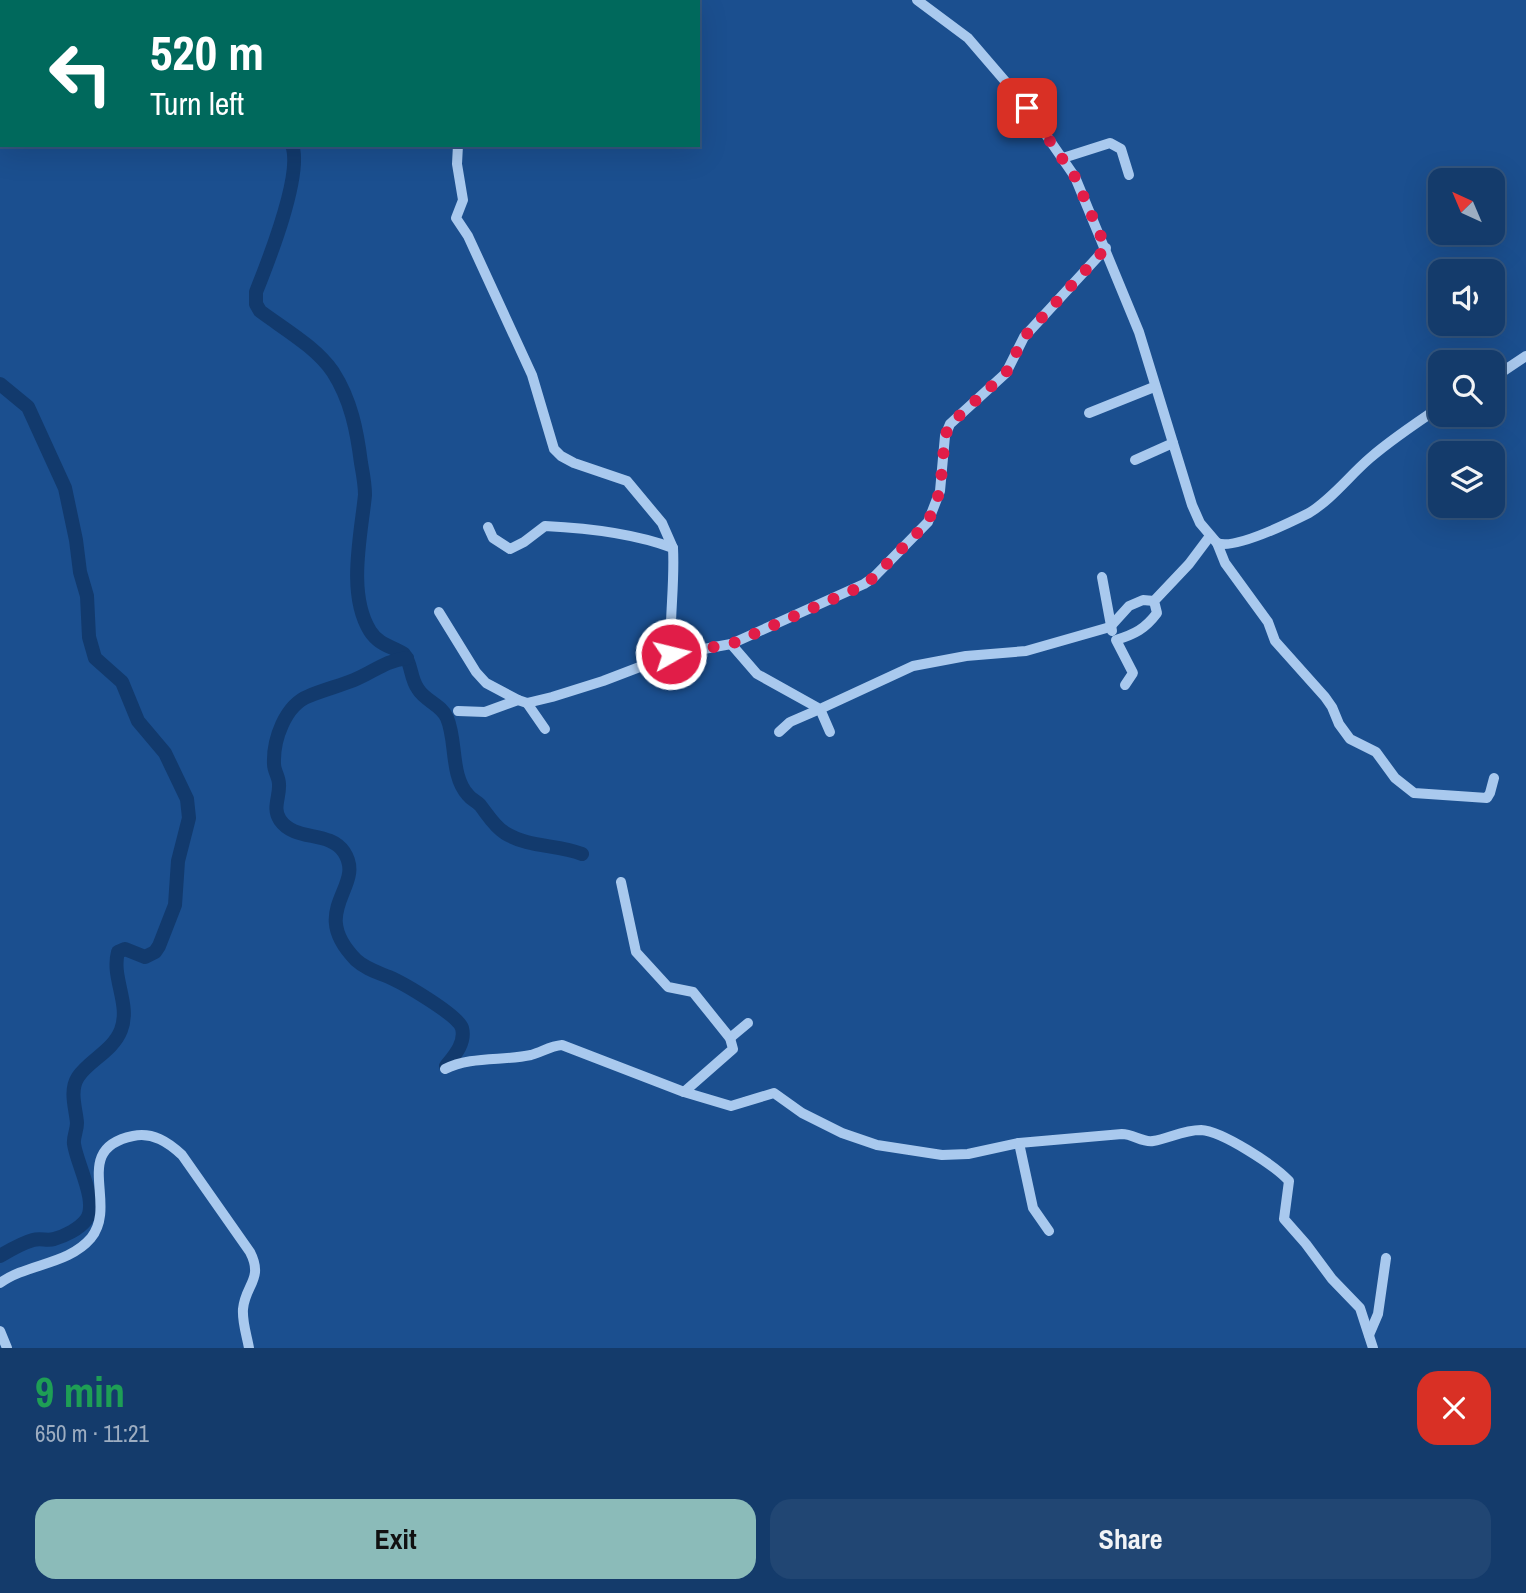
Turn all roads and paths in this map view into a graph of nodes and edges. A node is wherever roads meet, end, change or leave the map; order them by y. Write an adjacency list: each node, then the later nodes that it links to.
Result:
1 (925, 2): 3 (street)
2 (458, 147): 15 (street)
3 (1063, 158): 4 (street); 5 (street)
4 (1129, 175)
5 (1106, 248): 8 (street); 21 (street)
6 (1526, 356): 7 (street)
7 (1505, 370)
8 (1154, 387): 9 (street); 11 (street)
9 (1089, 413)
10 (1428, 416): 14 (street)
11 (1173, 443): 12 (street); 14 (street)
12 (1135, 460)
13 (488, 527): 15 (street)
14 (1214, 540): 17 (street); 30 (street)
15 (673, 548): 22 (street)
16 (1102, 577): 19 (street)
17 (1154, 601): 19 (street); 20 (street)
18 (439, 612): 24 (street)
19 (1111, 627): 20 (street); 25 (street)
20 (1116, 640): 23 (street)
21 (731, 644): 22 (street); 25 (street)
22 (671, 654): 24 (street)
23 (1125, 685)
24 (522, 701): 26 (street); 27 (street)
25 (820, 709): 28 (street); 29 (street)
26 (458, 711)
27 (545, 729)
28 (779, 732)
29 (830, 732)
30 (1494, 778)
31 (621, 882): 33 (street)
32 (748, 1023): 33 (street)
33 (730, 1038): 35 (street)
34 (445, 1069): 35 (street)
35 (684, 1092): 36 (street)
36 (1019, 1143): 37 (street); 41 (street)
37 (1049, 1231)
38 (1386, 1258): 41 (street)
39 (0, 1283): 43 (street)
40 (0, 1331): 42 (street)
41 (1369, 1335): 44 (street)
42 (7, 1348)
43 (249, 1348)
44 (1373, 1348)

